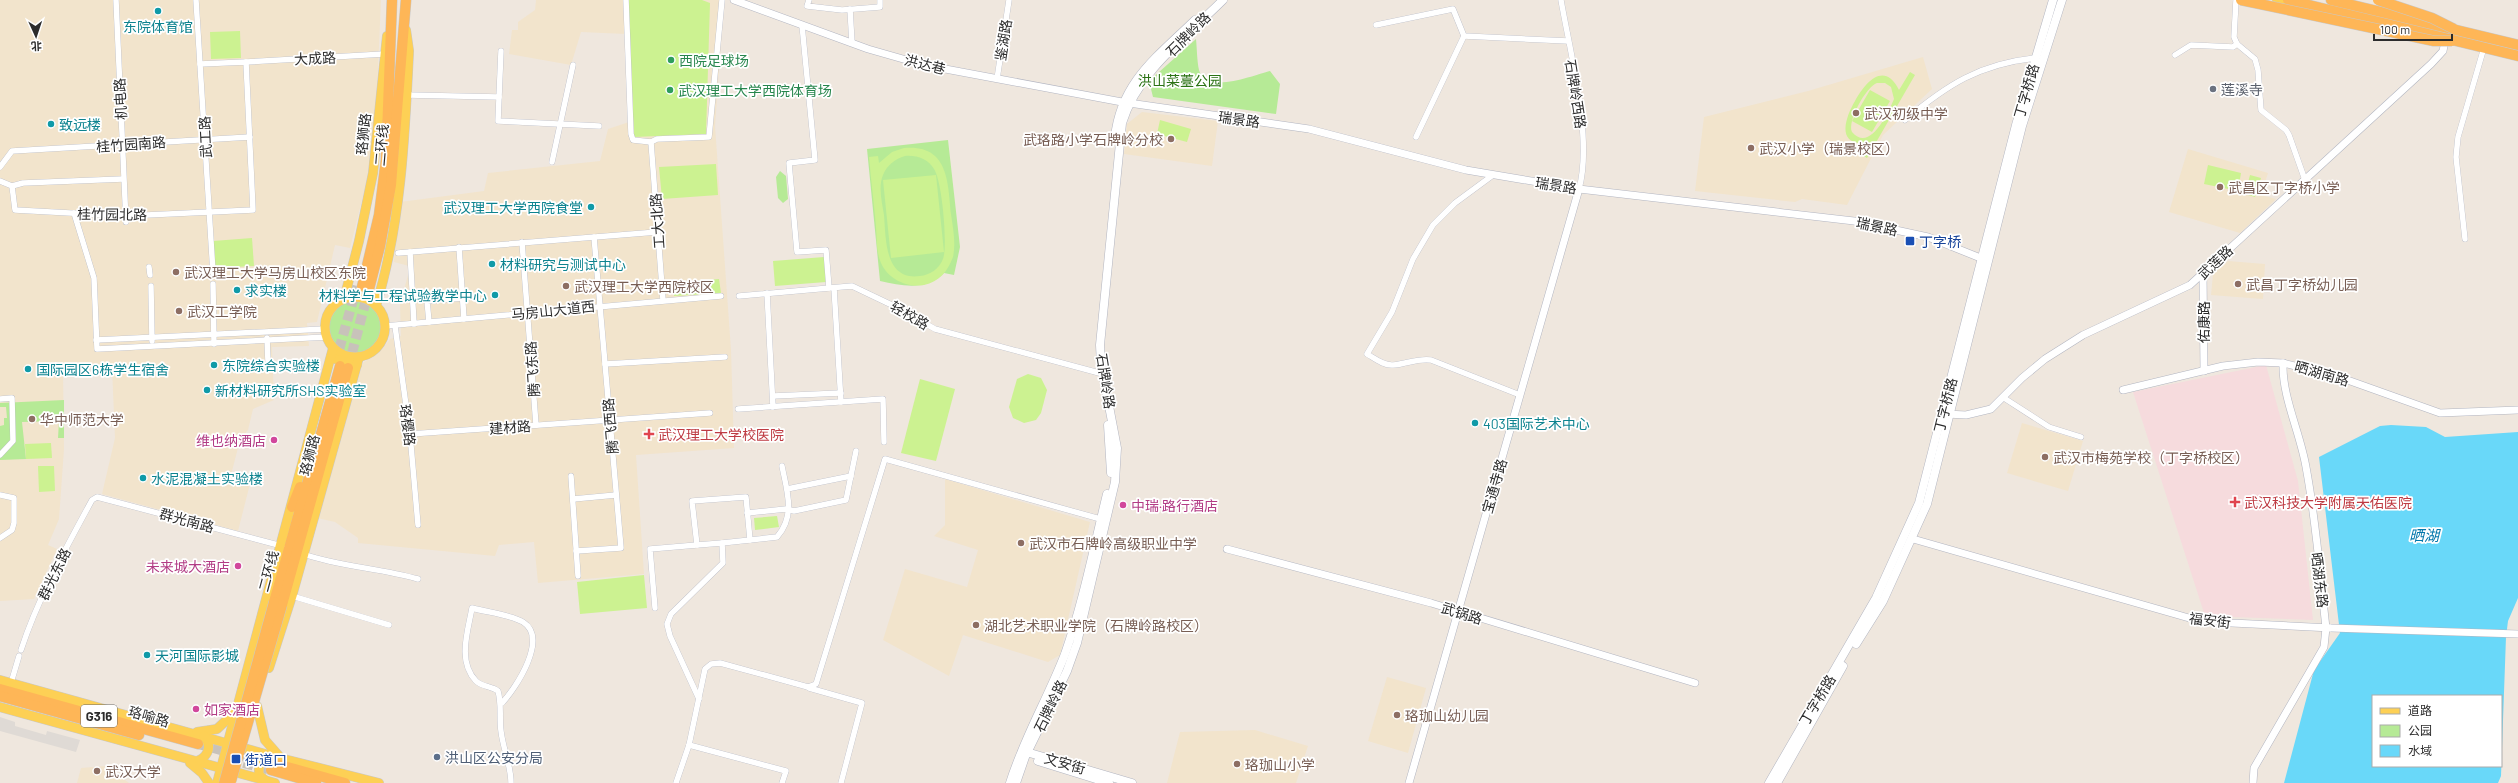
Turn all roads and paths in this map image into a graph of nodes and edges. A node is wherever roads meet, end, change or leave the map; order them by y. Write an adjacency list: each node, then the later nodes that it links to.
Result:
1 (116, 0): 56 (street, 机电路)
2 (196, 0): 43 (street, 武工路)
3 (392, 0): 24 (highway, 二环线)
4 (406, 0): 25 (highway, 二环线)
5 (626, 0): 55 (street)
6 (722, 0): 55 (street)
7 (734, 0): 26 (street, 洪达巷)
8 (810, 0): 23 (street)
9 (880, 0): 23 (street)
10 (1009, 0): 45 (street, 鉴湖路)
11 (1215, 0): 48 (main road, 石牌岭路)
12 (1223, 0): 48 (main road, 石牌岭路)
13 (1561, 0): 30 (street, 石牌岭西路)
14 (2053, 0): 40 (main road, 丁字桥路)
15 (2062, 0): 127 (main road, 丁字桥路)
16 (2236, 0): 33 (street)
17 (2241, 0): 31 (highway, bridge)
18 (2277, 0): 31 (main road)
19 (2288, 0): 31 (highway, bridge)
20 (2331, 0): 28 (highway, bridge)
21 (2345, 0): 34 (main road)
22 (2378, 0): 28 (highway, bridge)
23 (850, 9): 32 (street)
24 (391, 15): 37 (main road, 珞狮路); 83 (highway, 二环线)
25 (405, 23): 46 (main road); 83 (highway, 二环线)
26 (802, 24): 32 (street, 洪达巷); 84 (street)
27 (1376, 25): 29 (street)
28 (2454, 29): 34 (highway)
29 (1464, 36): 30 (street); 53 (street)
30 (1568, 41): 64 (street, 石牌岭西路)
31 (2449, 41): 36 (main road); 39 (highway); 61 (street, 武莲路)
32 (852, 43): 45 (street, 洪达巷)
33 (2237, 44): 38 (street); 61 (street)
34 (2518, 44)
35 (501, 51): 47 (street)
36 (2483, 51): 41 (main road); 71 (street)
37 (384, 54): 42 (street, 大成路); 83 (main road, 珞狮路)
38 (2175, 55)
39 (2518, 56)
40 (2035, 58): 49 (street); 76 (main road, 丁字桥路)
41 (2518, 60)
42 (246, 62): 43 (street, 大成路); 52 (street)
43 (200, 64): 54 (street, 武工路)
44 (573, 65): 50 (street)
45 (997, 79): 48 (street, 洪达巷)
46 (407, 95): 47 (street); 91 (main road)
47 (499, 97): 50 (street)
48 (1126, 102): 59 (street, 瑞景路); 115 (main road, 石牌岭路)
49 (1905, 120)
50 (559, 124): 51 (street); 57 (street)
51 (599, 126)
52 (250, 137): 54 (street, 桂竹园南路); 65 (street, 桂竹园北路)
53 (1416, 137)
54 (205, 139): 56 (street, 桂竹园南路); 65 (street, 武工路)
55 (651, 142): 69 (street, 工大北路)
56 (122, 144): 58 (street, 桂竹园南路); 60 (street, 机电路)
57 (552, 162)
58 (0, 167)
59 (1493, 174): 64 (street, 瑞景路); 118 (street)
60 (123, 179): 63 (street); 67 (street, 机电路)
61 (2304, 180): 78 (street, 武莲路)
62 (0, 181): 63 (street)
63 (12, 186): 66 (street, 桂竹园北路)
64 (1579, 189): 76 (street, 瑞景路); 118 (street, 宝通寺路)
65 (209, 212): 67 (street, 桂竹园北路); 79 (street, 武工路)
66 (74, 213): 67 (street, 桂竹园北路); 104 (street)
67 (125, 216): 68 (street, 机电路)
68 (126, 222)
69 (657, 232): 70 (street); 92 (street, 工大北路)
70 (594, 236): 72 (street); 94 (street, 腾飞西路)
71 (2465, 239)
72 (522, 242): 73 (street); 95 (street, 腾飞东路)
73 (460, 247): 74 (street); 89 (street)
74 (410, 252): 75 (street); 86 (street)
75 (398, 253)
76 (1983, 259): 127 (main road, 丁字桥路)
77 (149, 267): 80 (street)
78 (2203, 272): 114 (street, 佑康路); 120 (street, 武莲路)
79 (212, 274)
80 (150, 275)
81 (213, 284): 102 (street)
82 (150, 286): 103 (street)
83 (357, 287): 90 (main road, 珞狮路); 91 (main road)
84 (832, 288): 85 (street, 轻校路); 115 (street, 轻校路); 117 (street)
85 (767, 293): 88 (street, 轻校路); 119 (street)
86 (412, 294): 93 (street); 98 (street)
87 (721, 296): 92 (street, 马房山大道西)
88 (739, 296)
89 (463, 298): 93 (street); 96 (street)
90 (344, 299): 91 (main road); 101 (main road)
91 (378, 299): 99 (main road)
92 (663, 300): 94 (street, 马房山大道西)
93 (428, 301): 97 (street)
94 (600, 305): 95 (street, 马房山大道西); 113 (street, 腾飞西路)
95 (528, 312): 96 (street, 马房山大道西); 129 (street, 腾飞东路)
96 (464, 319): 97 (street, 马房山大道西)
97 (429, 322): 98 (street, 马房山大道西)
98 (414, 324): 99 (street, 马房山大道西)
99 (390, 326): 111 (main road); 130 (street, 珞樱路)
100 (267, 333): 101 (street); 102 (street); 105 (street)
101 (326, 333): 105 (street); 108 (main road)
102 (215, 335): 103 (street); 106 (street)
103 (152, 338): 104 (street); 107 (street)
104 (96, 340): 107 (street)
105 (267, 341): 106 (street); 110 (street)
106 (214, 344): 107 (street)
107 (152, 346)
108 (333, 348): 111 (main road); 111 (main road)
109 (725, 357): 113 (street)
110 (268, 362)
111 (345, 363): 143 (highway); 156 (highway, 珞狮路); 160 (highway, 二环线)
112 (2283, 363): 114 (street, 晒湖南路); 125 (street, 晒湖南路); 164 (street, 晒湖东路)
113 (605, 364): 128 (street, 腾飞西路)
114 (2204, 371): 116 (street, 晒湖南路)
115 (1100, 374): 146 (main road, 石牌岭路)
116 (2123, 390)
117 (841, 393): 119 (street); 122 (street)
118 (1520, 395): 162 (street, 宝通寺路)
119 (773, 396): 123 (street)
120 (2004, 398): 127 (street, 武莲路); 131 (street)
121 (0, 399): 134 (street)
122 (841, 402): 123 (street); 132 (street)
123 (773, 407): 124 (street)
124 (738, 409)
125 (2518, 410)
126 (710, 413): 128 (street, 建材路)
127 (1946, 414): 149 (main road, 丁字桥路); 207 (main road, 丁字桥路)
128 (610, 422): 129 (street, 建材路); 139 (street, 腾飞西路)
129 (536, 425): 130 (street, 建材路)
130 (410, 434): 147 (street, 珞樱路)
131 (2081, 437)
132 (884, 442)
133 (856, 451): 137 (street)
134 (0, 455)
135 (782, 466): 138 (street)
136 (571, 476): 141 (street)
137 (851, 476): 138 (street); 144 (street)
138 (787, 489): 144 (street)
139 (616, 494): 141 (street); 155 (street, 腾飞西路)
140 (0, 496): 148 (street)
141 (573, 498): 155 (street)
142 (92, 500): 153 (street, 群光南路); 166 (street, 群光东路)
143 (292, 507): 153 (main road)
144 (790, 510): 145 (street); 150 (street)
145 (748, 513): 150 (street); 152 (street)
146 (1104, 520): 171 (street); 184 (main road, 石牌岭路)
147 (418, 525)
148 (0, 538)
149 (1913, 539): 164 (street, 福安街); 208 (main road, 丁字桥路)
150 (750, 540): 151 (street)
151 (722, 543): 152 (street); 174 (street)
152 (697, 545): 161 (street)
153 (282, 546): 178 (main road)
154 (1227, 549): 162 (street, 武锅路)
155 (576, 551): 157 (street)
156 (301, 552): 158 (street); 159 (main road, 珞狮路); 160 (highway, 二环线)
157 (578, 576)
158 (418, 579)
159 (292, 596): 163 (street); 176 (main road, 珞狮路)
160 (278, 604): 192 (highway, 二环线, bridge); 193 (highway, 二环线, bridge)
161 (655, 608)
162 (1458, 611): 169 (street, 武锅路); 206 (street, 宝通寺路)
163 (389, 625)
164 (2329, 628): 165 (street, 福安街, bridge); 209 (street, 晒湖东路)
165 (2518, 634)
166 (21, 650)
167 (19, 656): 170 (street)
168 (0, 680): 170 (main road)
169 (1695, 683)
170 (12, 684): 179 (main road)
171 (808, 687): 174 (street); 201 (street)
172 (0, 689): 181 (highway, 珞喻路 / G316)
173 (0, 696): 181 (highway, 珞喻路 / G316)
174 (699, 699): 182 (street)
175 (502, 703): 175 (street); 198 (street)
176 (256, 706): 183 (main road, 珞狮路); 186 (main road)
177 (0, 707): 185 (main road)
178 (238, 708): 179 (main road); 180 (main road)
179 (191, 733): 181 (main road)
180 (228, 743): 181 (main road); 183 (main road); 187 (main road)
181 (200, 744): 185 (main road)
182 (689, 745): 199 (street); 200 (street)
183 (244, 747): 186 (main road); 188 (main road, 珞狮路)
184 (1023, 754): 202 (main road, 石牌岭路); 203 (main road, 石牌岭路); 204 (main road, 文安街); 205 (main road, 文安街)
185 (190, 761): 187 (main road); 190 (main road)
186 (275, 762): 189 (main road); 195 (highway); 196 (highway); 197 (main road)
187 (221, 769): 188 (main road); 191 (main road)
188 (236, 774): 189 (main road); 193 (main road, 珞狮路)
189 (265, 780): 194 (main road)
190 (208, 783)
191 (218, 783)
192 (224, 783)
193 (232, 783)
194 (275, 783)
195 (316, 783)
196 (345, 783)
197 (380, 783)
198 (511, 783)
199 (678, 783)
200 (782, 783)
201 (841, 783)
202 (1010, 783)
203 (1016, 783)
204 (1109, 783)
205 (1132, 783)
206 (1409, 783)
207 (1769, 783)
208 (1777, 783)
209 (2253, 783)

